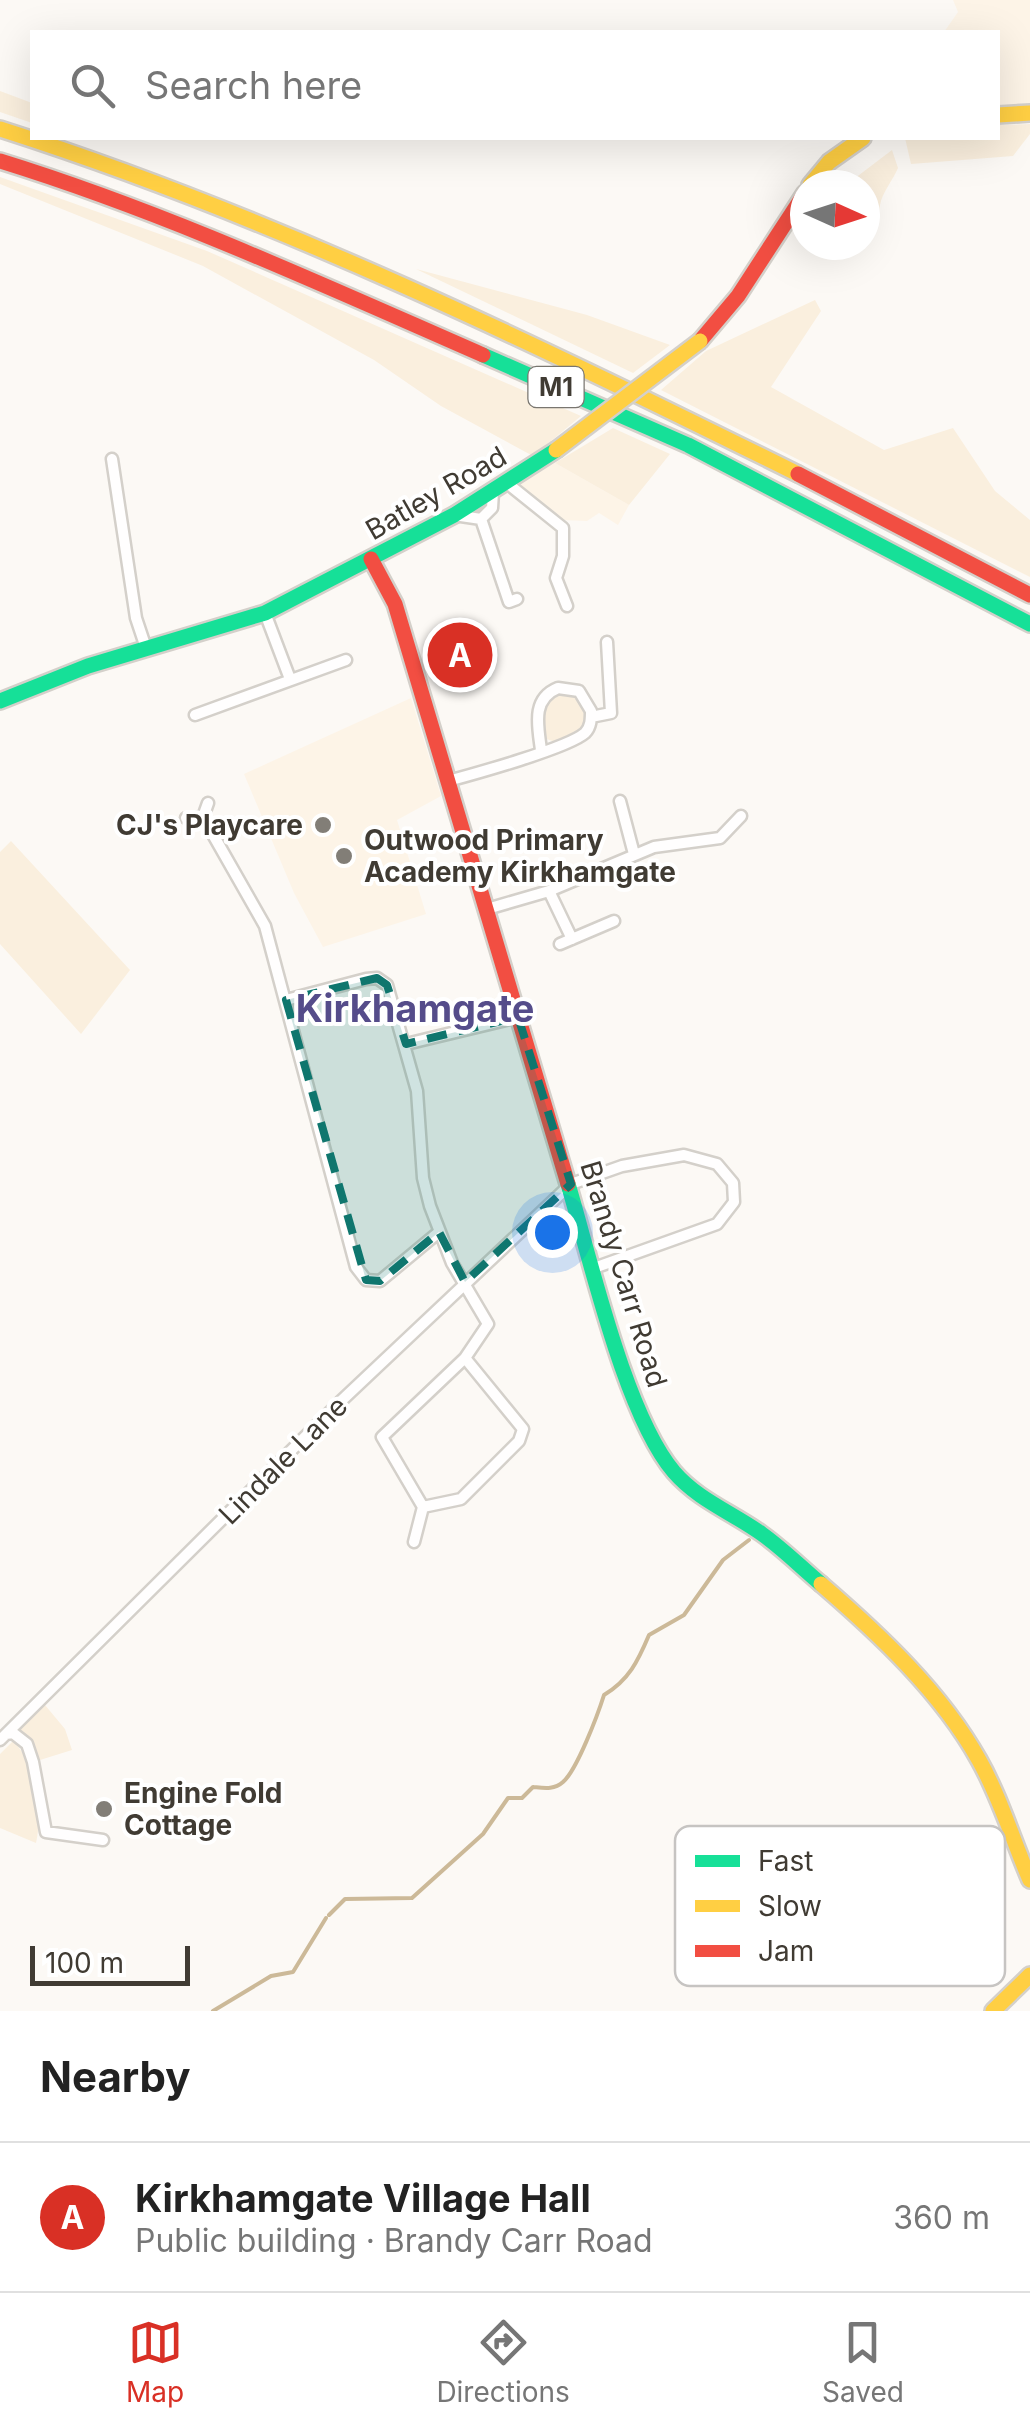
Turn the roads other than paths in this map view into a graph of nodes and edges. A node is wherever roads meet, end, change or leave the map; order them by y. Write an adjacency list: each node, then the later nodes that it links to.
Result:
1 (1030, 113): 2 (main road)
2 (1000, 115)
3 (0, 129): 4 (main road, M1)
4 (30, 138)
5 (35, 140): 16 (main road, M1)
6 (860, 140): 8 (main road)
7 (0, 161): 20 (main road, M1)
8 (822, 170)
9 (790, 215): 11 (main road, Batley Road, bridge)
10 (112, 459): 22 (street)
11 (507, 482): 12 (main road, Batley Road); 18 (street)
12 (493, 492): 13 (main road, Batley Road); 14 (street)
13 (454, 514): 14 (street); 15 (main road, Batley Road)
14 (482, 520): 17 (street)
15 (371, 560): 19 (main road, Batley Road); 29 (main road, Brandy Carr Road)
16 (1030, 596)
17 (517, 598)
18 (567, 606)
19 (265, 613): 22 (main road, Batley Road); 24 (street)
20 (1030, 624)
21 (607, 642): 27 (street)
22 (146, 648): 25 (main road, Batley Road)
23 (346, 660): 24 (street)
24 (290, 679): 26 (street)
25 (0, 701)
26 (196, 715)
27 (591, 718): 28 (street); 28 (street)
28 (541, 750): 29 (street)
29 (448, 781): 37 (main road, Brandy Carr Road)
30 (633, 797): 35 (street)
31 (208, 802): 33 (street)
32 (741, 816): 35 (street)
33 (203, 817): 34 (street); 41 (street)
34 (186, 818)
35 (634, 854): 36 (street)
36 (550, 890): 37 (street); 39 (street)
37 (487, 909): 42 (main road, Brandy Carr Road)
38 (614, 921): 39 (street)
39 (572, 939): 40 (street)
40 (560, 944)
41 (286, 1000): 43 (street); 45 (street)
42 (518, 1017): 43 (street); 44 (main road, Brandy Carr Road)
43 (406, 1044): 45 (street)
44 (570, 1184): 46 (main road, Brandy Carr Road); 46 (street); 47 (street, Lindale Lane)
45 (438, 1232): 47 (street)
46 (594, 1268): 53 (main road, Brandy Carr Road)
47 (464, 1282): 48 (street); 51 (street, Lindale Lane)
48 (465, 1358): 49 (street); 49 (street)
49 (423, 1507): 50 (street)
50 (414, 1542)
51 (3, 1737): 52 (street)
52 (103, 1840)
53 (1030, 1880)
54 (1030, 1975): 55 (main road)
55 (994, 2011)

